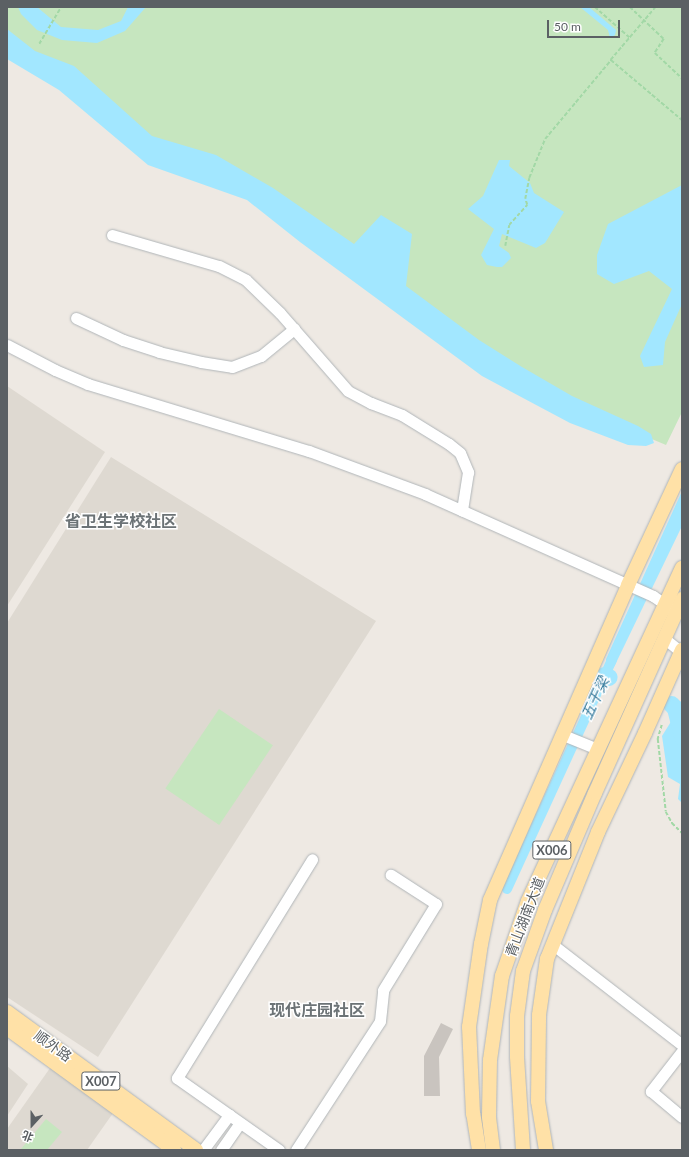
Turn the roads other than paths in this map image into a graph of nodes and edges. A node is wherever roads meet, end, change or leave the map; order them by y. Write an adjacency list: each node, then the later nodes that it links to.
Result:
1 (112, 235): 3 (street)
2 (76, 318): 3 (street)
3 (294, 329): 6 (street)
4 (7, 345): 6 (street)
5 (682, 469): 8 (main road)
6 (462, 511): 8 (street)
7 (682, 568): 9 (main road, 青山湖南大道 / X006)
8 (629, 586): 9 (street); 12 (main road)
9 (676, 607): 10 (main road, 青山湖南大道 / X006); 13 (main road, 青山湖南大道 / X006)
10 (665, 639): 11 (street); 34 (main road, 青山湖南大道 / X006)
11 (682, 652): 16 (main road)
12 (564, 735): 13 (street); 24 (main road)
13 (593, 747): 22 (main road, 青山湖南大道 / X006)
14 (312, 859): 21 (street)
15 (391, 875): 31 (street)
16 (552, 944): 19 (street); 35 (main road)
17 (7, 1012): 27 (main road, 顺外路 / X007)
18 (7, 1028): 26 (main road, 顺外路)
19 (682, 1045)
20 (682, 1051): 23 (street)
21 (229, 1115): 25 (street); 28 (street)
22 (489, 1116): 24 (street); 33 (main road, 青山湖南大道 / X006)
23 (682, 1117)
24 (474, 1121): 32 (main road)
25 (240, 1123): 29 (street); 30 (street)
26 (174, 1150)
27 (196, 1150)
28 (203, 1150)
29 (221, 1150)
30 (279, 1150)
31 (296, 1150)
32 (479, 1150)
33 (493, 1150)
34 (523, 1150)
35 (546, 1150)

